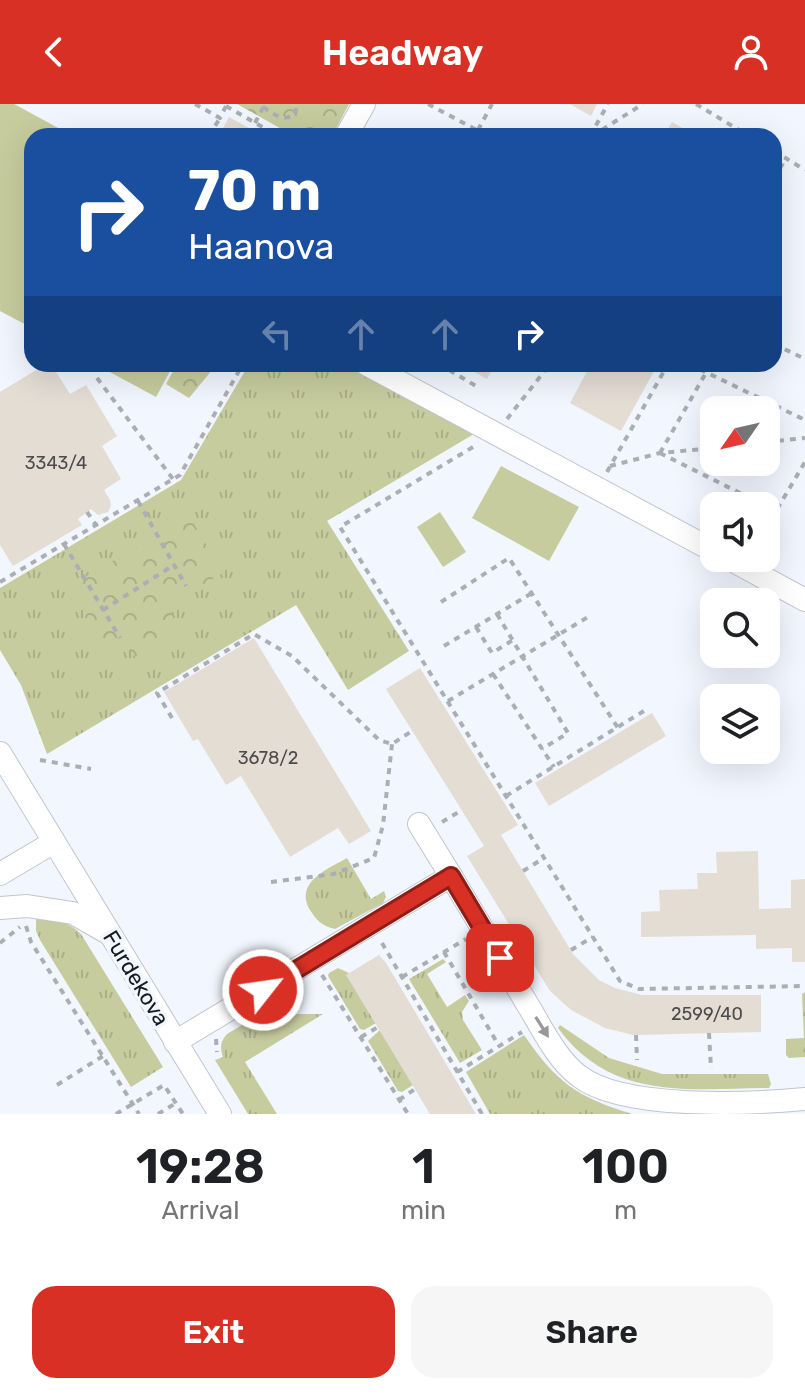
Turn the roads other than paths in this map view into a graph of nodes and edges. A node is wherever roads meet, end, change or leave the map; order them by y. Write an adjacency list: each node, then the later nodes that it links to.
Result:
1 (364, 104): 2 (street)
2 (350, 128)
3 (381, 372): 4 (street)
4 (700, 543)
5 (754, 572): 6 (street)
6 (805, 600)
7 (0, 753): 9 (street, Furdekova)
8 (430, 824): 11 (street)
9 (54, 842): 10 (street); 13 (street, Furdekova)
10 (3, 878)
11 (455, 882): 14 (street); 16 (street, one-way to 16)
12 (0, 908): 13 (street)
13 (109, 933): 14 (street, Furdekova)
14 (175, 1042): 17 (street, Furdekova)
15 (805, 1099): 16 (street)
16 (718, 1109)
17 (220, 1114)

